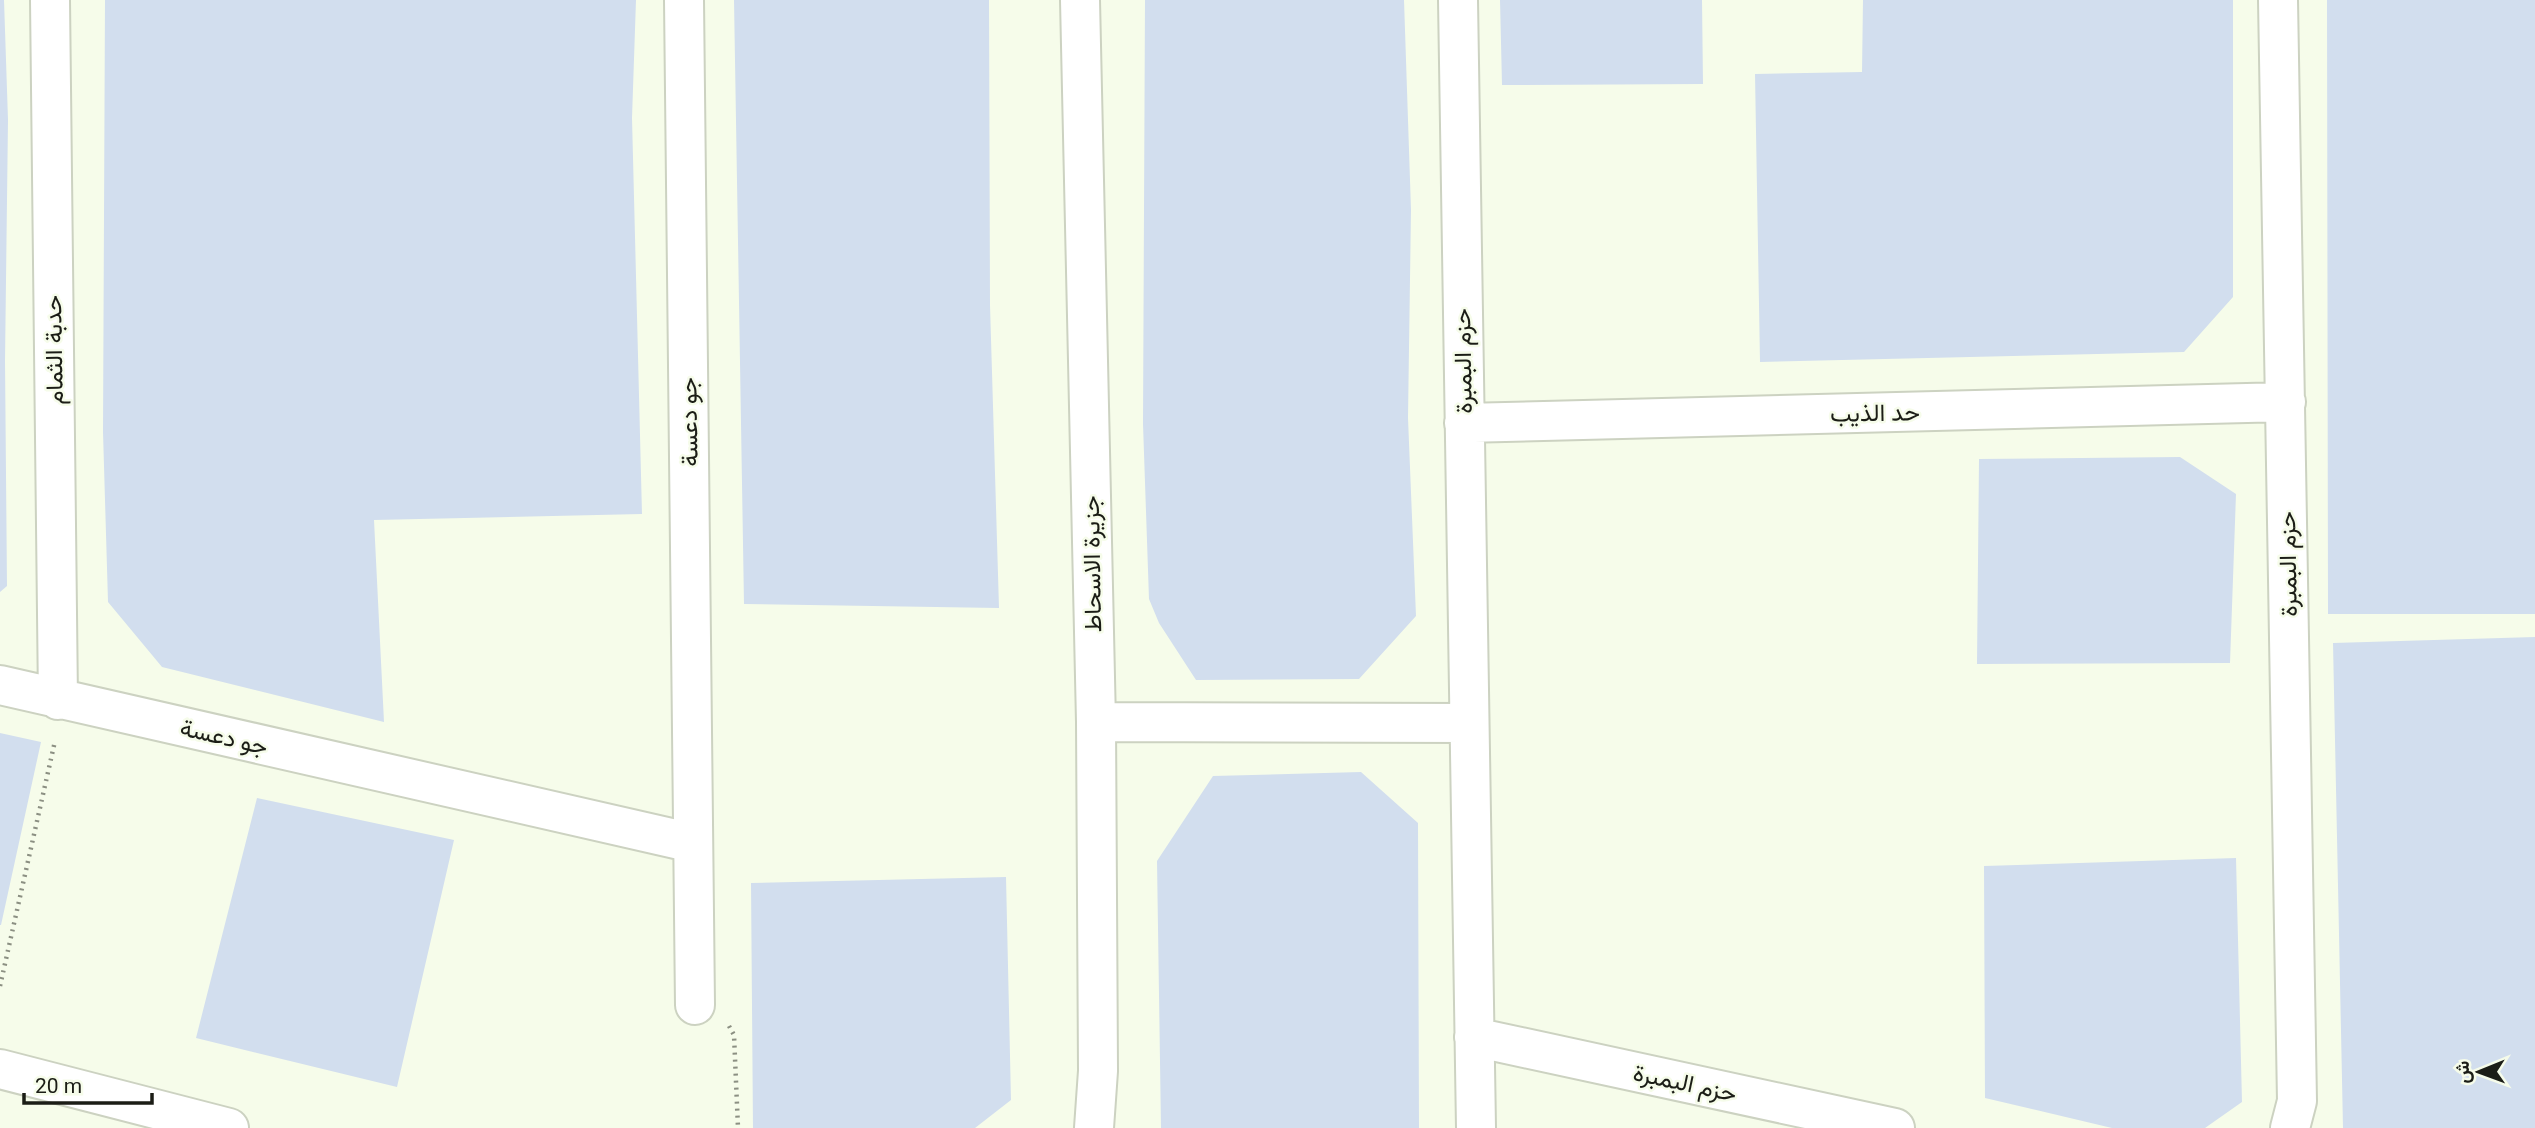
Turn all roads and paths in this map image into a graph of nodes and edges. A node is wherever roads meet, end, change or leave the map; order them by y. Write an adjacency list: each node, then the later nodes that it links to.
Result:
1 (50, 0): 9 (street, حدبة الثمام)
2 (684, 0): 12 (street, جو دعسة)
3 (1080, 0): 10 (street, جزيرة الاسحاط)
4 (1458, 0): 7 (street, حزم البمبرة)
5 (2278, 0): 6 (street, حزم البمبرة)
6 (2286, 402): 7 (street, حد الذيب); 22 (street, حزم البمبرة)
7 (1464, 423): 11 (street, حزم البمبرة)
8 (0, 685): 9 (street, جو دعسة)
9 (58, 700): 12 (street, جو دعسة); 13 (path)
10 (1096, 722): 11 (street); 19 (street, جزيرة الاسحاط)
11 (1469, 723): 15 (street, حزم البمبرة)
12 (693, 843): 14 (street, جو دعسة)
13 (0, 986)
14 (695, 1004): 18 (path)
15 (1474, 1037): 20 (street, حزم البمبرة); 21 (street, حزم البمبرة)
16 (0, 1069): 17 (street)
17 (229, 1128)
18 (738, 1128)
19 (1094, 1128)
20 (1476, 1128)
21 (1895, 1128)
22 (2290, 1128)

